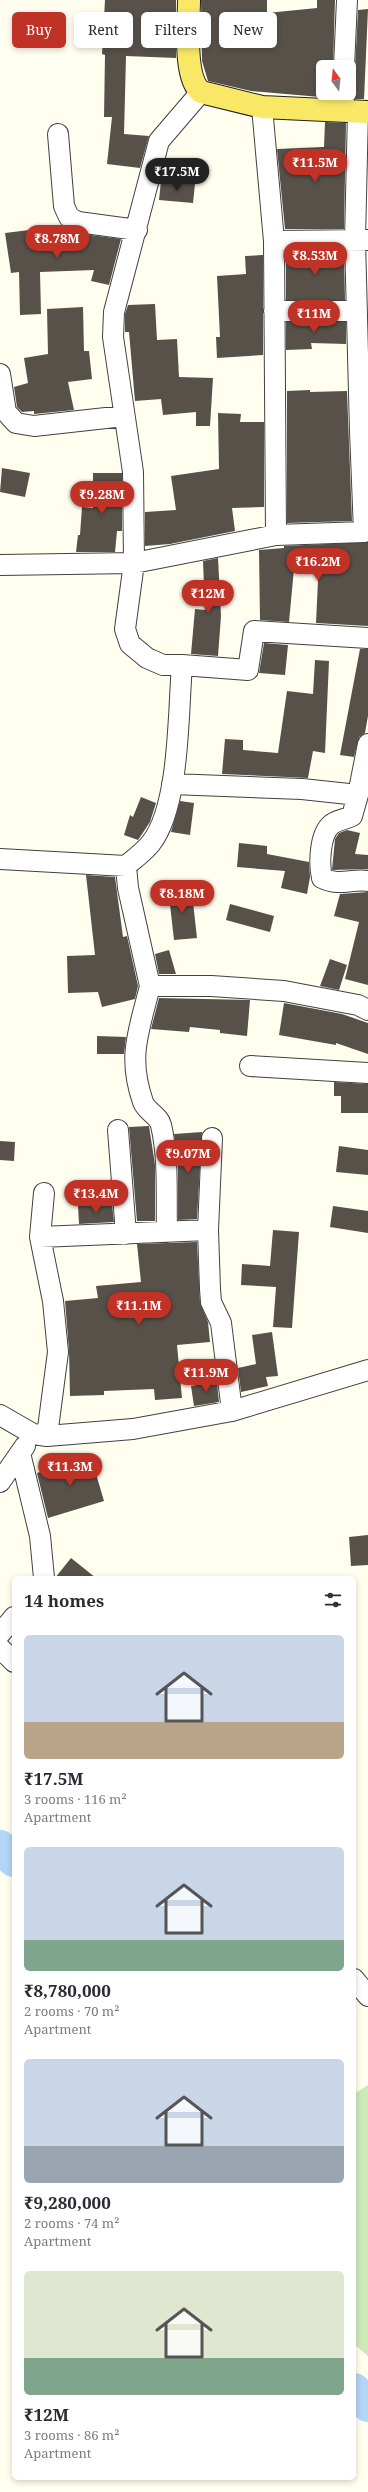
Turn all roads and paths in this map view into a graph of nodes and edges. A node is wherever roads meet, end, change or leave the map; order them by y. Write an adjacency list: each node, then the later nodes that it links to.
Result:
1 (190, 0): 4 (main road)
2 (347, 0): 3 (street)
3 (344, 60)
4 (201, 92): 6 (main road); 8 (street)
5 (353, 106): 6 (main road); 9 (street)
6 (262, 107): 10 (street)
7 (58, 134): 8 (street)
8 (136, 230): 15 (street)
9 (362, 240): 10 (street); 11 (street)
10 (274, 241): 12 (street)
11 (356, 310): 12 (street); 13 (street)
12 (274, 311): 18 (street)
13 (362, 336): 16 (street)
14 (0, 374): 15 (street)
15 (124, 416): 19 (street)
16 (364, 431): 17 (street)
17 (366, 532): 18 (street)
18 (276, 535): 19 (street)
19 (134, 563): 20 (street); 22 (street)
20 (0, 565)
21 (368, 638): 22 (street)
22 (182, 665): 24 (street)
23 (368, 744): 25 (street)
24 (172, 784): 25 (street); 27 (street)
25 (358, 795): 28 (street)
26 (0, 859): 27 (street)
27 (126, 866): 29 (street)
28 (368, 881)
29 (150, 986): 30 (street); 37 (street)
30 (368, 1010)
31 (250, 1066): 32 (street)
32 (368, 1073)
33 (118, 1130): 38 (street)
34 (212, 1138): 36 (street)
35 (44, 1193): 39 (street)
36 (208, 1230): 37 (street); 41 (street)
37 (167, 1232): 38 (street)
38 (126, 1234): 39 (street)
39 (40, 1237): 43 (street)
40 (368, 1370): 41 (street)
41 (232, 1411): 43 (street)
42 (0, 1415): 43 (street)
43 (40, 1435): 44 (street)
44 (20, 1453): 45 (street); 46 (street)
45 (0, 1482)
46 (44, 1576)
47 (12, 1619): 48 (street)
48 (0, 1634)
49 (0, 1648): 50 (street)
50 (12, 1660)
51 (356, 1981): 52 (street)
52 (368, 1996)

